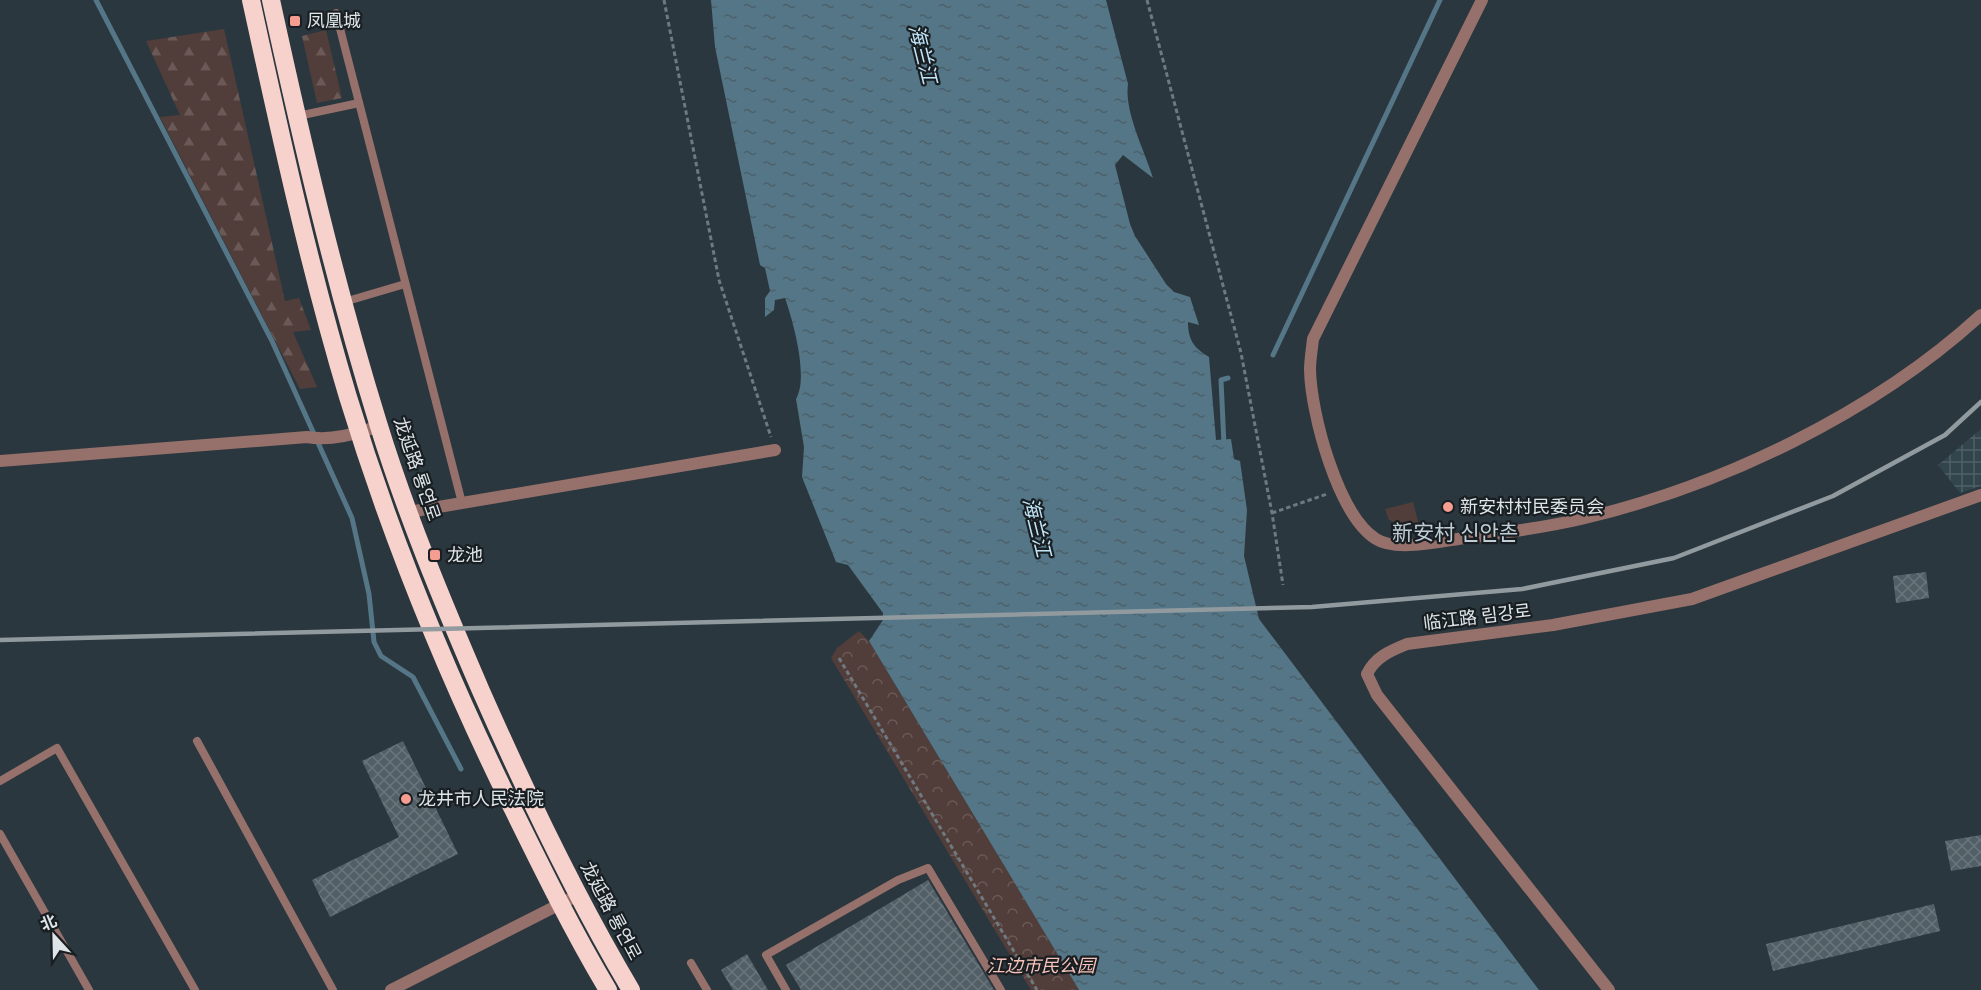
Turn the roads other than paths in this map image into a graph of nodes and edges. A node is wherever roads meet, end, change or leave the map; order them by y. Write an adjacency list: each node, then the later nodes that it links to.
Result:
1 (251, 0): 11 (highway)
2 (271, 0): 6 (highway, 龙延路 룡연로)
3 (1482, 0): 9 (street)
4 (336, 13): 5 (lane)
5 (359, 104): 6 (lane); 7 (lane)
6 (298, 116): 8 (highway, 龙延路 룡연로)
7 (405, 284): 8 (lane); 15 (lane)
8 (344, 302): 10 (highway, 龙延路 룡연로)
9 (1981, 315)
10 (379, 426): 11 (street); 16 (highway, 龙延路 룡연로)
11 (359, 433): 13 (street); 21 (highway)
12 (775, 450): 15 (street)
13 (0, 461)
14 (1981, 495): 32 (street, 临江路 림강로)
15 (462, 503): 16 (street)
16 (410, 512): 20 (highway, 龙延路 룡연로)
17 (197, 741): 25 (lane)
18 (0, 781): 24 (lane)
19 (0, 834): 23 (lane)
20 (578, 895): 21 (street); 28 (highway, 龙延路 룡연로)
21 (560, 904): 26 (street); 27 (highway)
22 (691, 963): 29 (lane)
23 (89, 990)
24 (195, 990)
25 (333, 990)
26 (391, 990)
27 (608, 990)
28 (631, 990)
29 (707, 990)
30 (786, 990): 31 (lane)
31 (1000, 990)
32 (1609, 990)

